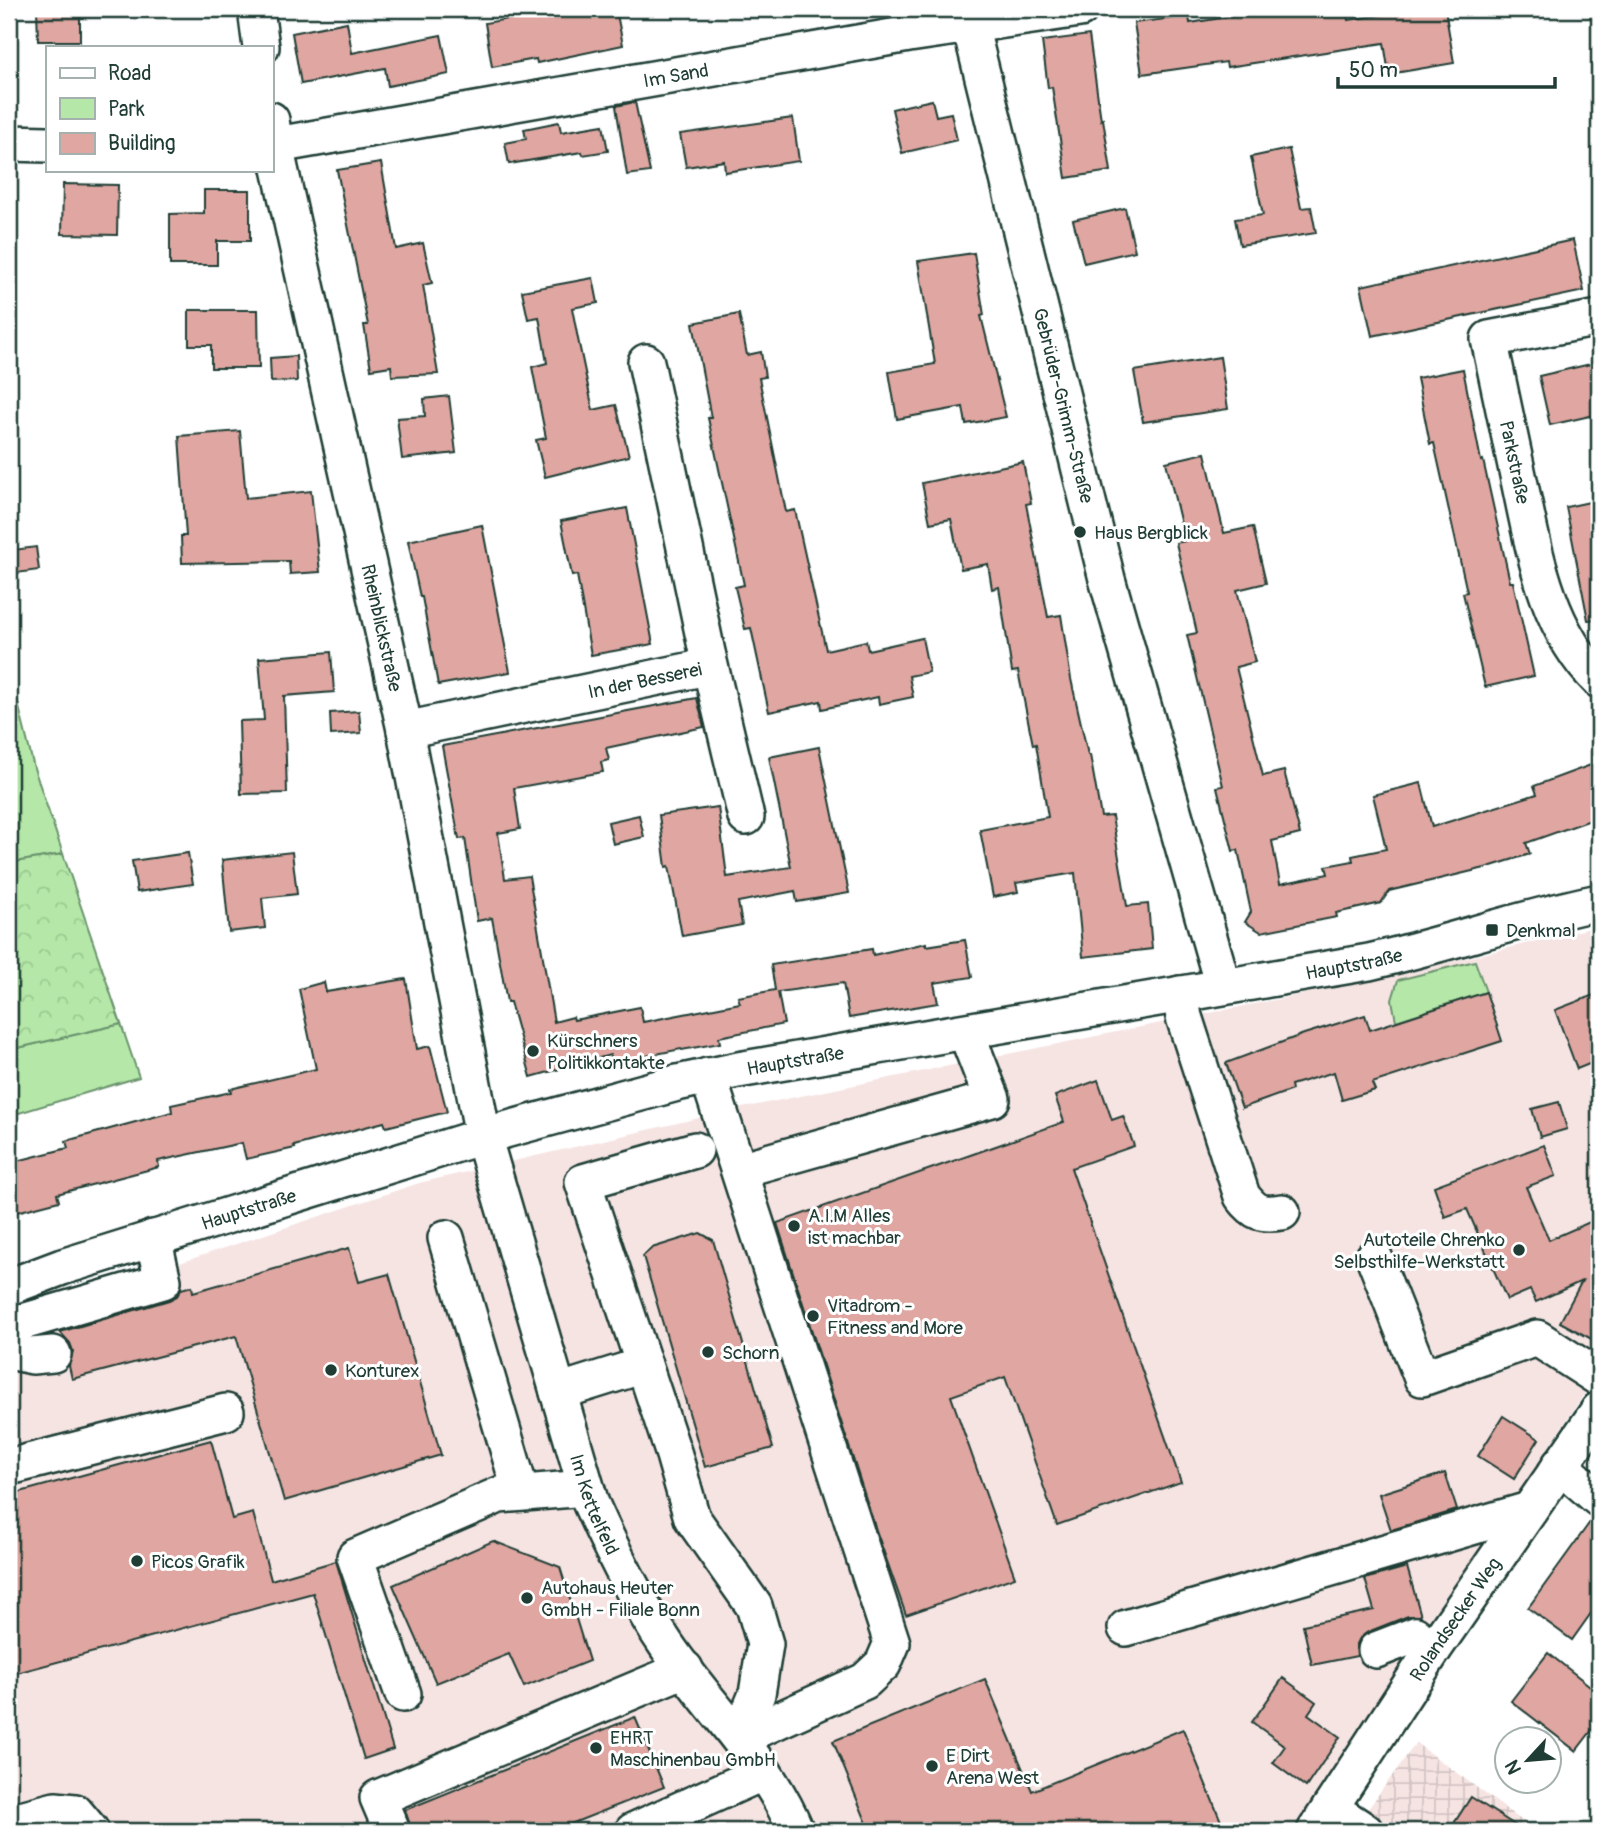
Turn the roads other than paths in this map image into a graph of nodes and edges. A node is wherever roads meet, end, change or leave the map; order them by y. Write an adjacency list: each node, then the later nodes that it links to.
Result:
1 (256, 9): 5 (street)
2 (1080, 9): 4 (street, Im Sand)
3 (909, 21): 4 (street, Im Sand); 6 (street, Im Sand)
4 (970, 25): 17 (street, Gebrüder-Grimm-Straße)
5 (261, 46)
6 (273, 138)
7 (273, 142): 14 (street, Rheinblickstraße)
8 (9, 143): 9 (street)
9 (46, 144)
10 (1599, 318): 13 (street, Parkstraße)
11 (646, 362): 12 (street, In der Besserei)
12 (708, 657): 14 (street, In der Besserei); 15 (street)
13 (1599, 680)
14 (405, 730): 21 (street, Rheinblickstraße)
15 (746, 817)
16 (1599, 902): 17 (street, Hauptstraße)
17 (1223, 986): 18 (street, Hauptstraße)
18 (1180, 993): 19 (street, Hauptstraße); 24 (street)
19 (965, 1032): 20 (street, Hauptstraße); 23 (street)
20 (708, 1076): 21 (street, Hauptstraße); 23 (street)
21 (482, 1136): 25 (street, Hauptstraße); 34 (street, Im Kettelfeld)
22 (695, 1150): 32 (street)
23 (739, 1170): 48 (street)
24 (1282, 1212)
25 (153, 1238): 28 (street, Hauptstraße); 29 (street)
26 (446, 1238): 40 (street)
27 (1374, 1257): 33 (street)
28 (9, 1287)
29 (9, 1326)
30 (9, 1351): 31 (street)
31 (53, 1354)
32 (644, 1365): 34 (street); 48 (street)
33 (1599, 1378)
34 (558, 1392): 39 (street, Im Kettelfeld)
35 (1599, 1410): 37 (street, Rolandsecker Weg)
36 (226, 1412): 38 (street)
37 (1560, 1465): 41 (street); 42 (street, Rolandsecker Weg)
38 (9, 1467)
39 (586, 1488): 40 (street); 46 (street, Im Kettelfeld)
40 (521, 1493): 47 (street)
41 (1599, 1499)
42 (1529, 1510): 43 (street); 45 (street, Rolandsecker Weg)
43 (1125, 1628)
44 (1376, 1650): 45 (street)
45 (1433, 1650): 50 (street, Rolandsecker Weg)
46 (685, 1669): 48 (street, Im Kettelfeld); 53 (street)
47 (403, 1694)
48 (739, 1738): 49 (street, Im Kettelfeld)
49 (764, 1772): 54 (street); 55 (street, Im Kettelfeld)
50 (1323, 1820): 56 (street)
51 (9, 1822): 52 (street)
52 (90, 1831)
53 (392, 1831)
54 (633, 1831)
55 (796, 1831)
56 (1365, 1831)

